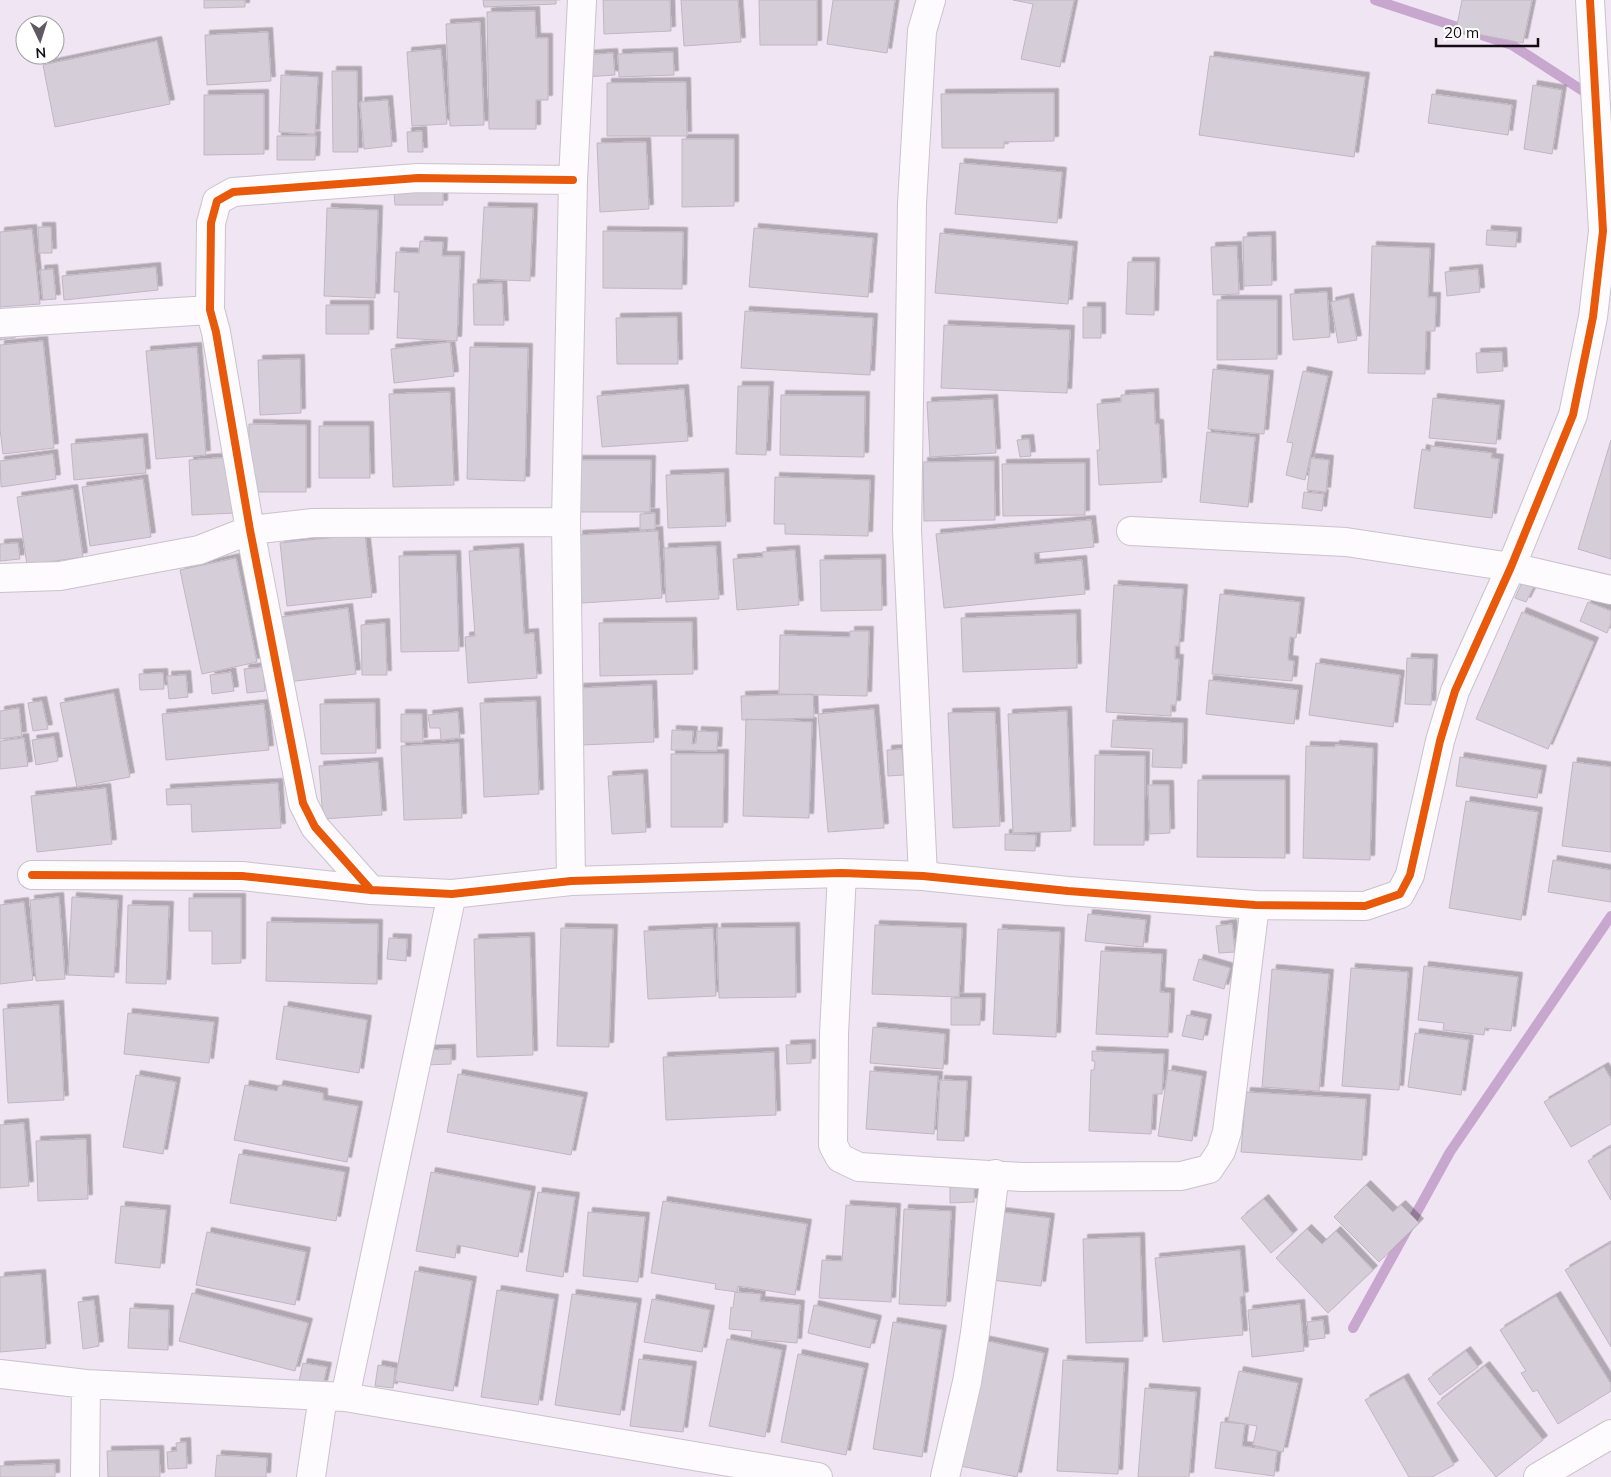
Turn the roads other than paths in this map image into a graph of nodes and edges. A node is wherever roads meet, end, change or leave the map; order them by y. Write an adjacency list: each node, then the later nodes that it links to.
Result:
1 (582, 0): 4 (street)
2 (931, 0): 15 (street)
3 (1590, 0): 10 (street)
4 (573, 180): 5 (street); 7 (street)
5 (210, 310): 6 (street); 8 (street)
6 (0, 323)
7 (566, 522): 8 (street); 16 (street)
8 (250, 530): 11 (street); 17 (street)
9 (1131, 531): 10 (street)
10 (1511, 567): 12 (street); 19 (street)
11 (0, 578)
12 (1611, 590)
13 (842, 873): 15 (street); 16 (street); 20 (street)
14 (32, 875): 17 (street)
15 (923, 876): 19 (street)
16 (571, 881): 18 (street)
17 (371, 890): 18 (street)
18 (452, 894): 23 (street)
19 (1255, 905): 20 (street)
20 (995, 1174): 28 (street)
21 (0, 1374): 22 (street)
22 (86, 1384): 23 (street); 25 (street)
23 (334, 1396): 26 (street); 27 (street)
24 (1611, 1434): 29 (street)
25 (86, 1477)
26 (311, 1477)
27 (818, 1477)
28 (945, 1477)
29 (1538, 1477)

